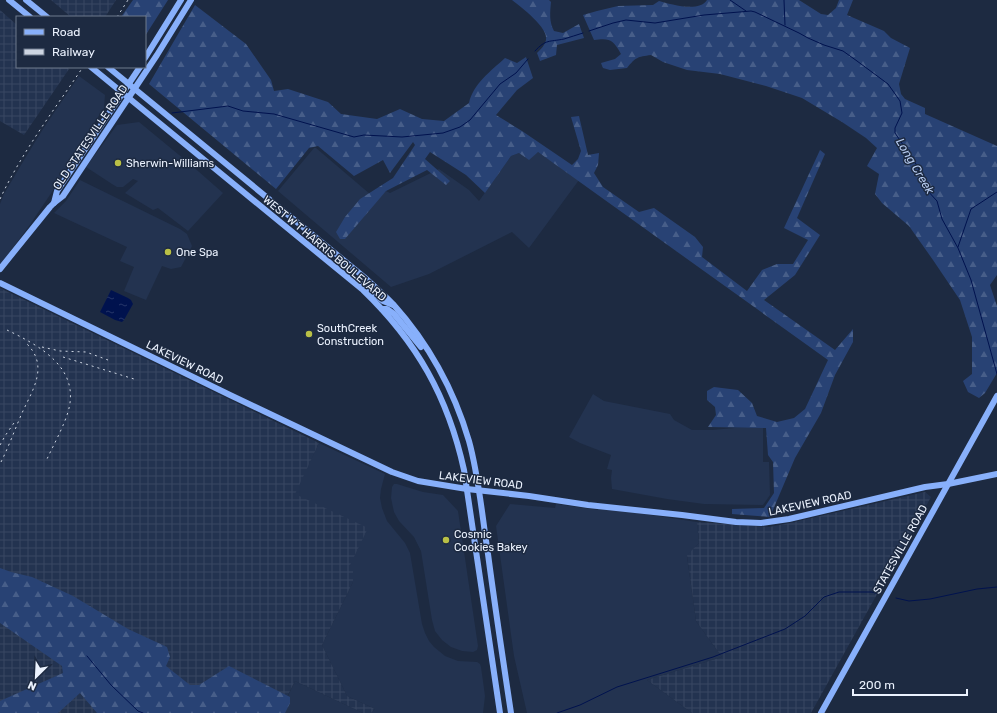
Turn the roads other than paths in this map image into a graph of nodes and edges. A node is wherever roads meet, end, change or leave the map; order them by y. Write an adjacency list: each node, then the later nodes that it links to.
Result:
1 (9, 0): 5 (main road)
2 (26, 0): 6 (main road)
3 (181, 0): 7 (main road)
4 (191, 0): 12 (main road, OLD STATESVILLE ROAD)
5 (29, 16)
6 (46, 16)
7 (146, 56)
8 (92, 68): 13 (main road, WEST W T HARRIS BOULEVARD)
9 (109, 68): 11 (main road, WEST W T HARRIS BOULEVARD)
10 (139, 68): 11 (main road, OLD STATESVILLE ROAD)
11 (129, 84): 12 (main road, WEST W T HARRIS BOULEVARD); 13 (main road, OLD STATESVILLE ROAD)
12 (135, 89): 14 (main road, OLD STATESVILLE ROAD); 20 (main road, WEST W T HARRIS BOULEVARD)
13 (123, 93): 14 (main road, WEST W T HARRIS BOULEVARD); 15 (main road, OLD STATESVILLE ROAD)
14 (129, 98): 16 (main road, OLD STATESVILLE ROAD); 17 (main road, WEST W T HARRIS BOULEVARD)
15 (95, 134): 16 (main road); 16 (main road, OLD STATESVILLE ROAD)
16 (56, 201): 18 (main road, OLD STATESVILLE ROAD)
17 (326, 260): 20 (main road); 21 (main road, WEST W T HARRIS BOULEVARD)
18 (0, 270)
19 (0, 283): 26 (main road, LAKEVIEW ROAD)
20 (393, 305): 22 (main road, WEST W T HARRIS BOULEVARD)
21 (382, 309): 22 (main road); 26 (main road, WEST W T HARRIS BOULEVARD)
22 (437, 365): 27 (main road, WEST W T HARRIS BOULEVARD)
23 (997, 396): 25 (main road, STATESVILLE ROAD)
24 (997, 474): 25 (main road, LAKEVIEW ROAD)
25 (948, 484): 27 (main road, LAKEVIEW ROAD); 30 (main road, STATESVILLE ROAD)
26 (468, 489): 27 (main road, LAKEVIEW ROAD); 28 (main road, WEST W T HARRIS BOULEVARD)
27 (479, 491): 29 (main road, WEST W T HARRIS BOULEVARD)
28 (500, 713)
29 (511, 713)
30 (821, 713)

